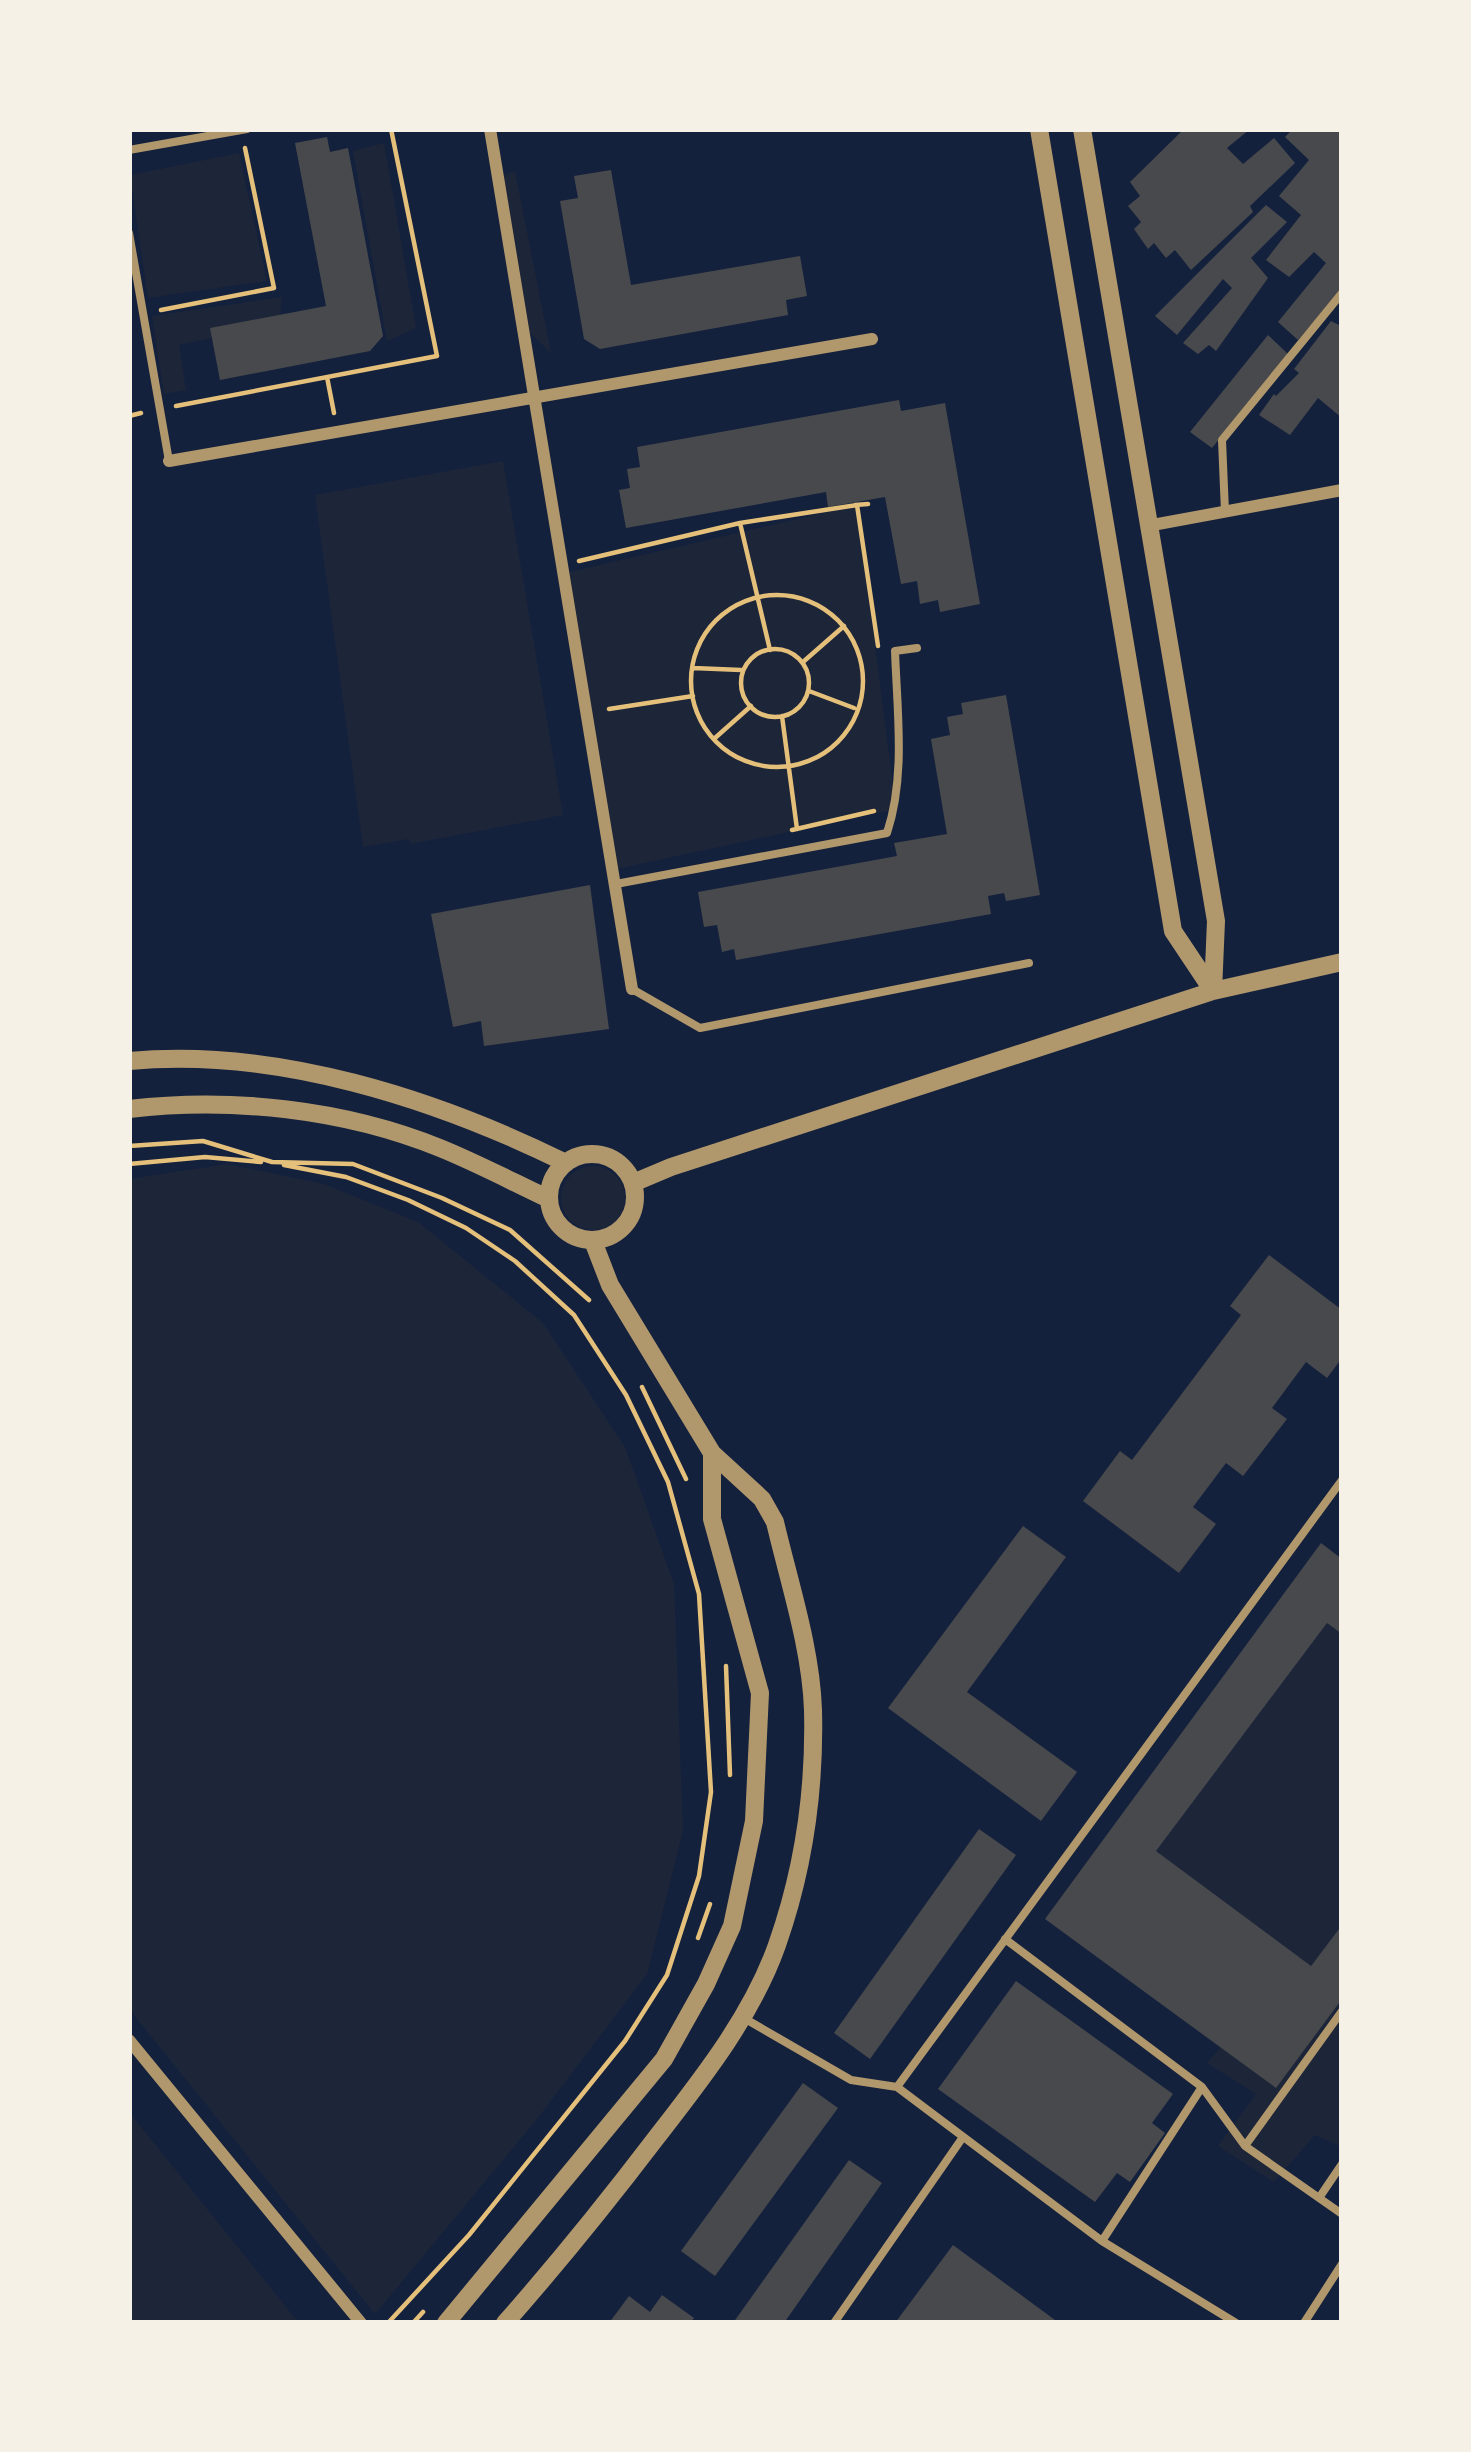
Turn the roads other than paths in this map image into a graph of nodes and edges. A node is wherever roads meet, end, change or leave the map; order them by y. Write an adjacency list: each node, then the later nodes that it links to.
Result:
1 (244, 129): 5 (lane)
2 (490, 129): 9 (street)
3 (1039, 129): 14 (street)
4 (1082, 129): 13 (street)
5 (129, 149)
6 (129, 233): 10 (lane)
7 (1342, 293): 12 (lane)
8 (872, 339): 9 (street)
9 (534, 397): 10 (street); 16 (street)
10 (169, 461)
11 (1342, 490): 12 (street)
12 (1225, 512): 13 (street)
13 (1148, 526): 14 (street); 20 (street)
14 (1107, 535): 20 (street)
15 (917, 648): 16 (lane)
16 (615, 884): 19 (street)
17 (1342, 962): 20 (street)
18 (1029, 963): 19 (lane)
19 (632, 989)
20 (1213, 991): 24 (street)
21 (129, 1061): 23 (street)
22 (129, 1109): 25 (street)
23 (566, 1163): 24 (street); 25 (street)
24 (633, 1183): 26 (street)
25 (549, 1199): 26 (street)
26 (593, 1240): 27 (street)
27 (712, 1453): 31 (street); 43 (street)
28 (1342, 1480): 29 (lane)
29 (1005, 1940): 33 (lane); 34 (lane)
30 (1342, 2011): 36 (lane)
31 (741, 2016): 33 (lane); 44 (street)
32 (129, 2040): 42 (street)
33 (897, 2087): 35 (lane)
34 (1202, 2087): 36 (lane); 40 (lane)
35 (963, 2137): 40 (lane); 45 (lane)
36 (1245, 2146): 38 (lane)
37 (1342, 2164): 38 (lane)
38 (1318, 2198): 39 (lane)
39 (1342, 2214)
40 (1102, 2241): 46 (lane)
41 (1342, 2264): 47 (lane)
42 (361, 2323)
43 (446, 2323)
44 (506, 2323)
45 (834, 2323)
46 (1236, 2323)
47 (1304, 2323)

